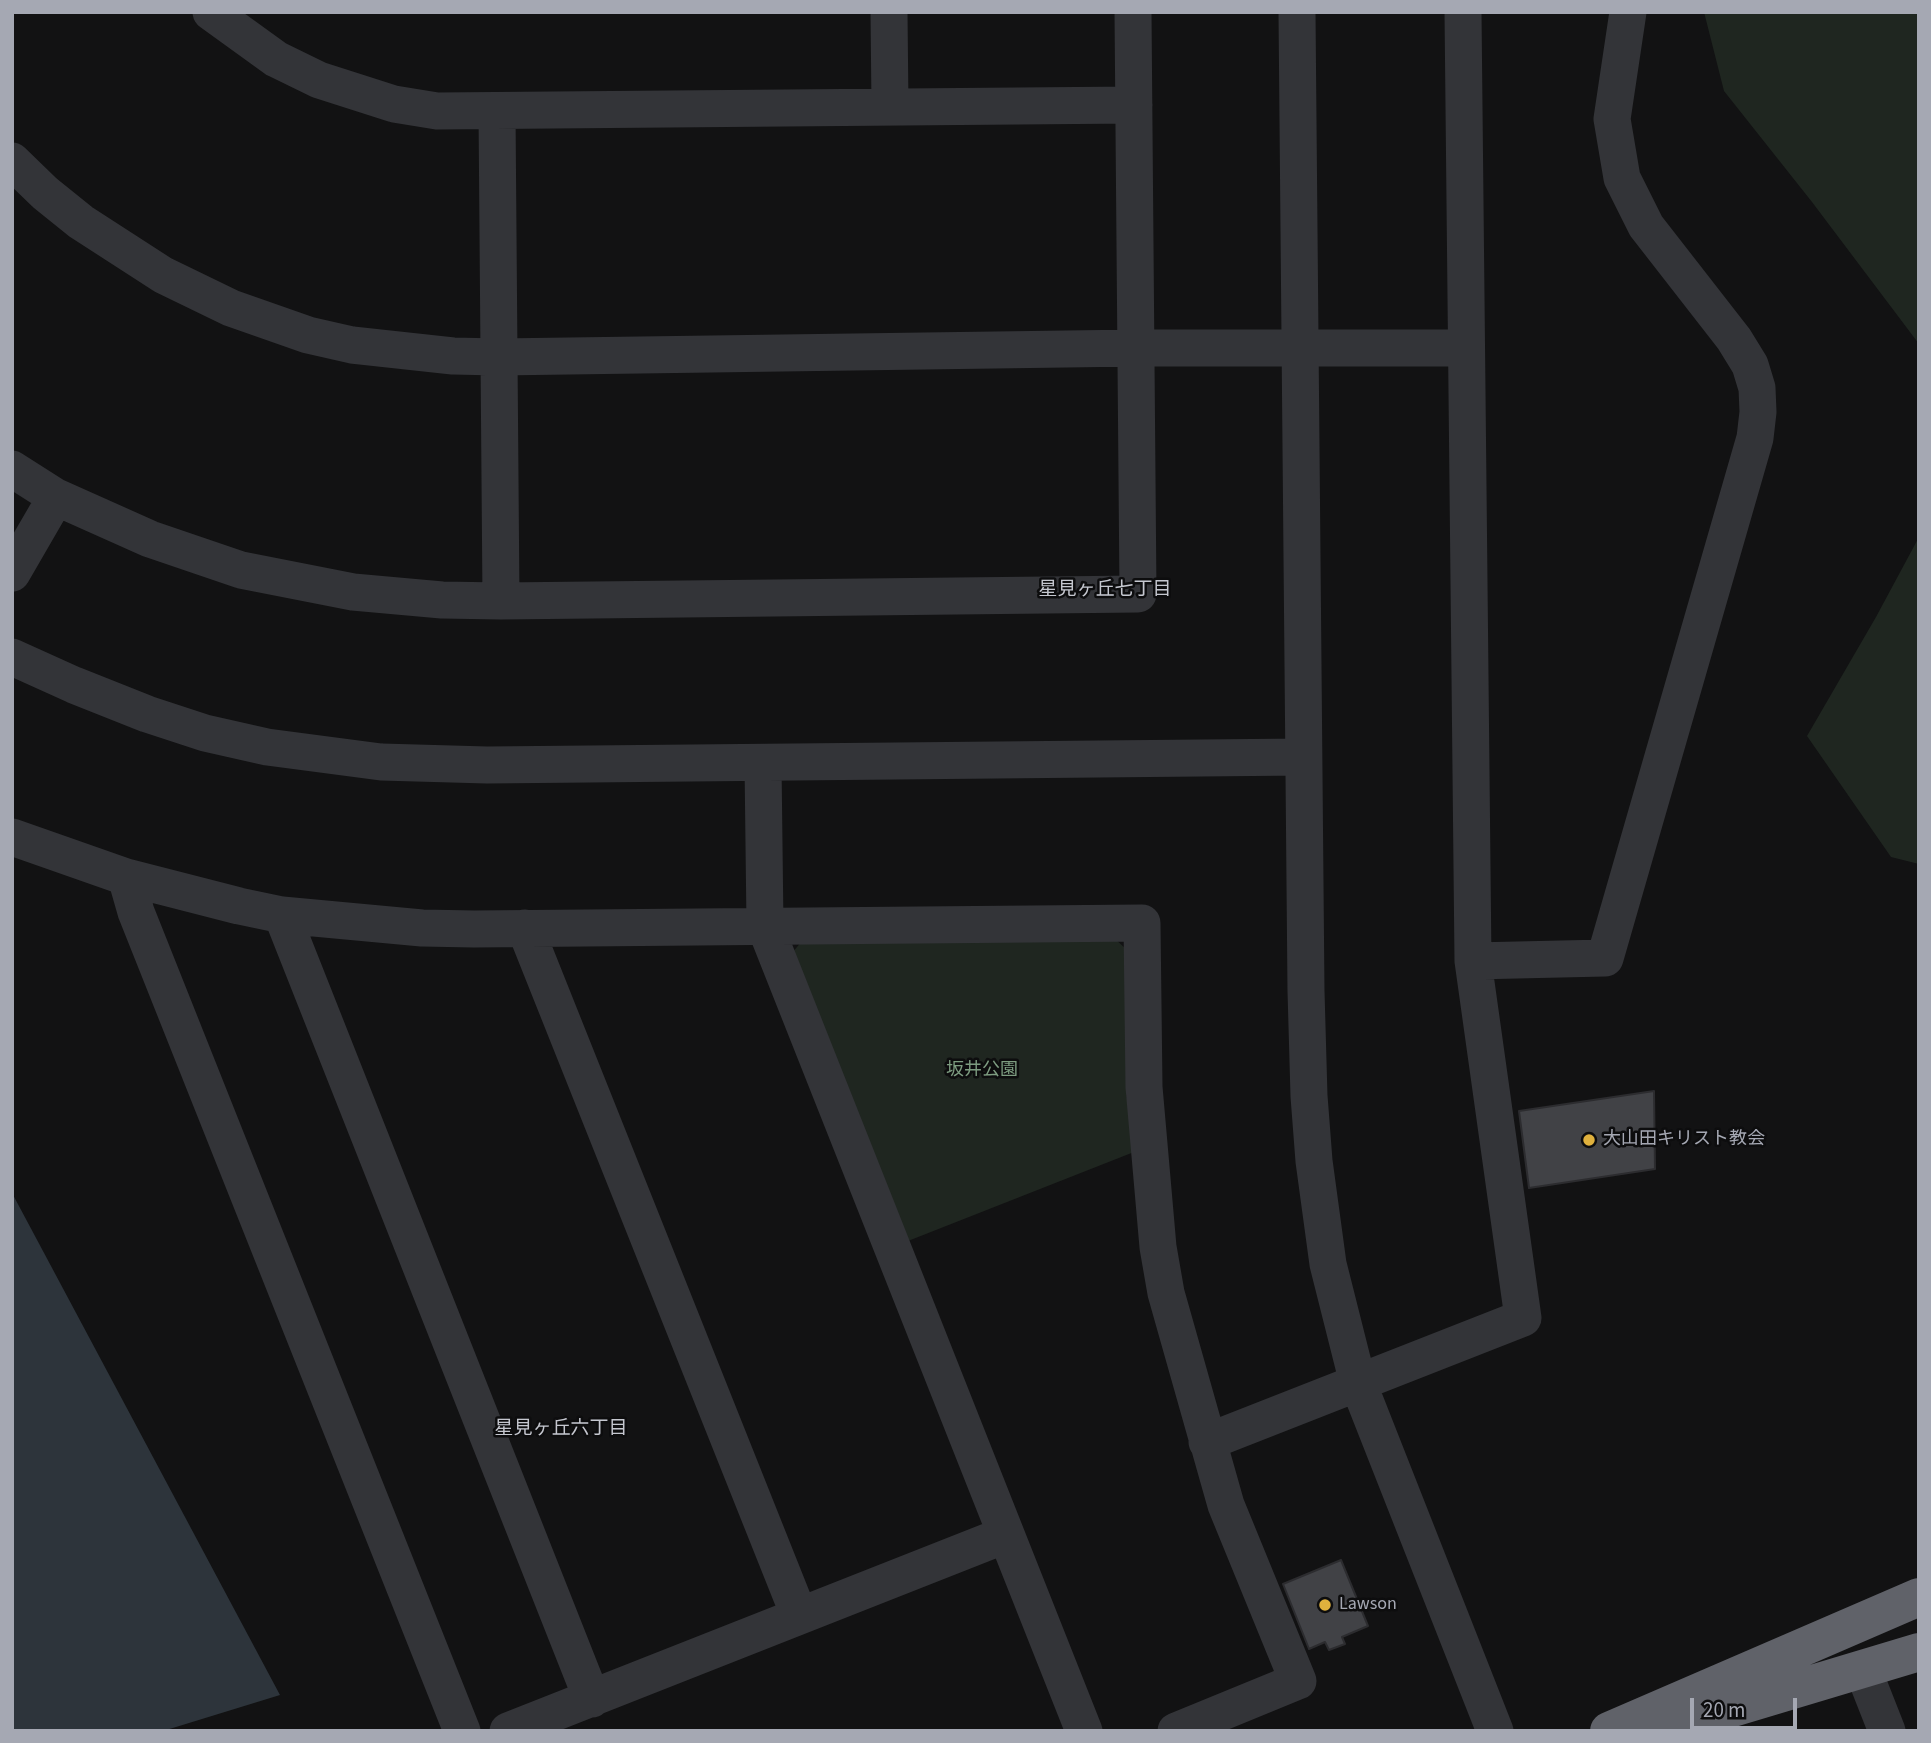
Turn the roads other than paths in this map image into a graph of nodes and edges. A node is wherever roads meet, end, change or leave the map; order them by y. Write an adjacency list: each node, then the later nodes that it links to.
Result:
1 (211, 12): 9 (street)
2 (889, 12): 8 (street)
3 (1133, 12): 7 (street)
4 (1297, 12): 12 (street)
5 (1462, 12): 13 (street)
6 (1628, 12): 27 (street)
7 (1134, 105): 8 (street); 11 (street)
8 (890, 107): 9 (street)
9 (497, 111): 14 (street)
10 (12, 161): 14 (street)
11 (1136, 348): 12 (street); 14 (street); 18 (street)
12 (1300, 348): 13 (street); 20 (street)
13 (1466, 348): 27 (street)
14 (498, 357): 18 (street)
15 (12, 469): 16 (street)
16 (57, 497): 17 (street); 18 (street)
17 (12, 573)
18 (500, 601)
19 (12, 657): 21 (street)
20 (1303, 757): 21 (street); 28 (street)
21 (763, 763): 25 (street)
22 (12, 836): 23 (street)
23 (126, 877): 24 (street); 36 (street)
24 (282, 915): 26 (street); 35 (street)
25 (765, 926): 26 (street); 29 (street); 30 (street)
26 (525, 928): 32 (street)
27 (1473, 961): 28 (street)
28 (1358, 1383): 29 (street); 40 (street)
29 (1207, 1441): 39 (street)
30 (1005, 1535): 32 (street); 38 (street)
31 (1919, 1597): 41 (highway)
32 (799, 1615): 35 (street)
33 (1919, 1652): 34 (highway)
34 (1863, 1670): 42 (highway); 43 (street)
35 (592, 1699): 37 (street)
36 (462, 1731)
37 (508, 1731)
38 (1084, 1731)
39 (1176, 1731)
40 (1494, 1731)
41 (1609, 1731)
42 (1656, 1731)
43 (1886, 1731)

